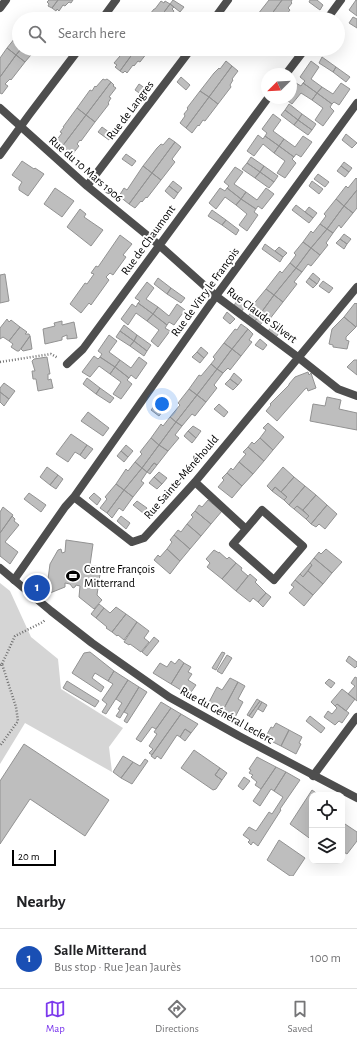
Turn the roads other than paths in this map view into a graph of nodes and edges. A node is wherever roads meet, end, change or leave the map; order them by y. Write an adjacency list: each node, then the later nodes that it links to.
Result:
1 (6, 0): 5 (street)
2 (116, 0): 6 (street)
3 (228, 0): 7 (street)
4 (342, 0): 8 (street)
5 (0, 8)
6 (107, 12)
7 (219, 12)
8 (333, 12)
9 (74, 56): 16 (street)
10 (186, 56): 18 (street, Rue de Langres)
11 (300, 56): 12 (street)
12 (291, 68)
13 (357, 103): 21 (street, Rue de Vitry le François)
14 (264, 104): 19 (street, Rue de Chaumont)
15 (0, 108): 16 (street, Rue du 10 Mars 1906)
16 (20, 127): 17 (street); 18 (street, Rue du 10 Mars 1906)
17 (0, 155)
18 (87, 186): 19 (street, Rue du 10 Mars 1906)
19 (158, 245): 21 (street, Rue Claude Silvert); 23 (street, Rue de Chaumont)
20 (357, 287): 22 (street, Rue Sainte-Ménéhould)
21 (216, 296): 22 (street, Rue Claude Silvert); 26 (street, Rue de Vitry le François)
22 (298, 358): 24 (street, Rue Claude Silvert); 25 (street, Rue Sainte-Ménéhould)
23 (66, 364)
24 (357, 396)
25 (195, 482): 26 (street, Rue Sainte-Ménéhould); 27 (street)
26 (74, 497): 29 (street)
27 (246, 529): 27 (street)
28 (0, 568): 29 (street, Rue du Général Leclerc)
29 (14, 580): 31 (street, Rue du Général Leclerc)
30 (357, 717): 31 (street)
31 (314, 776): 32 (street, Rue du Général Leclerc)
32 (357, 798)

